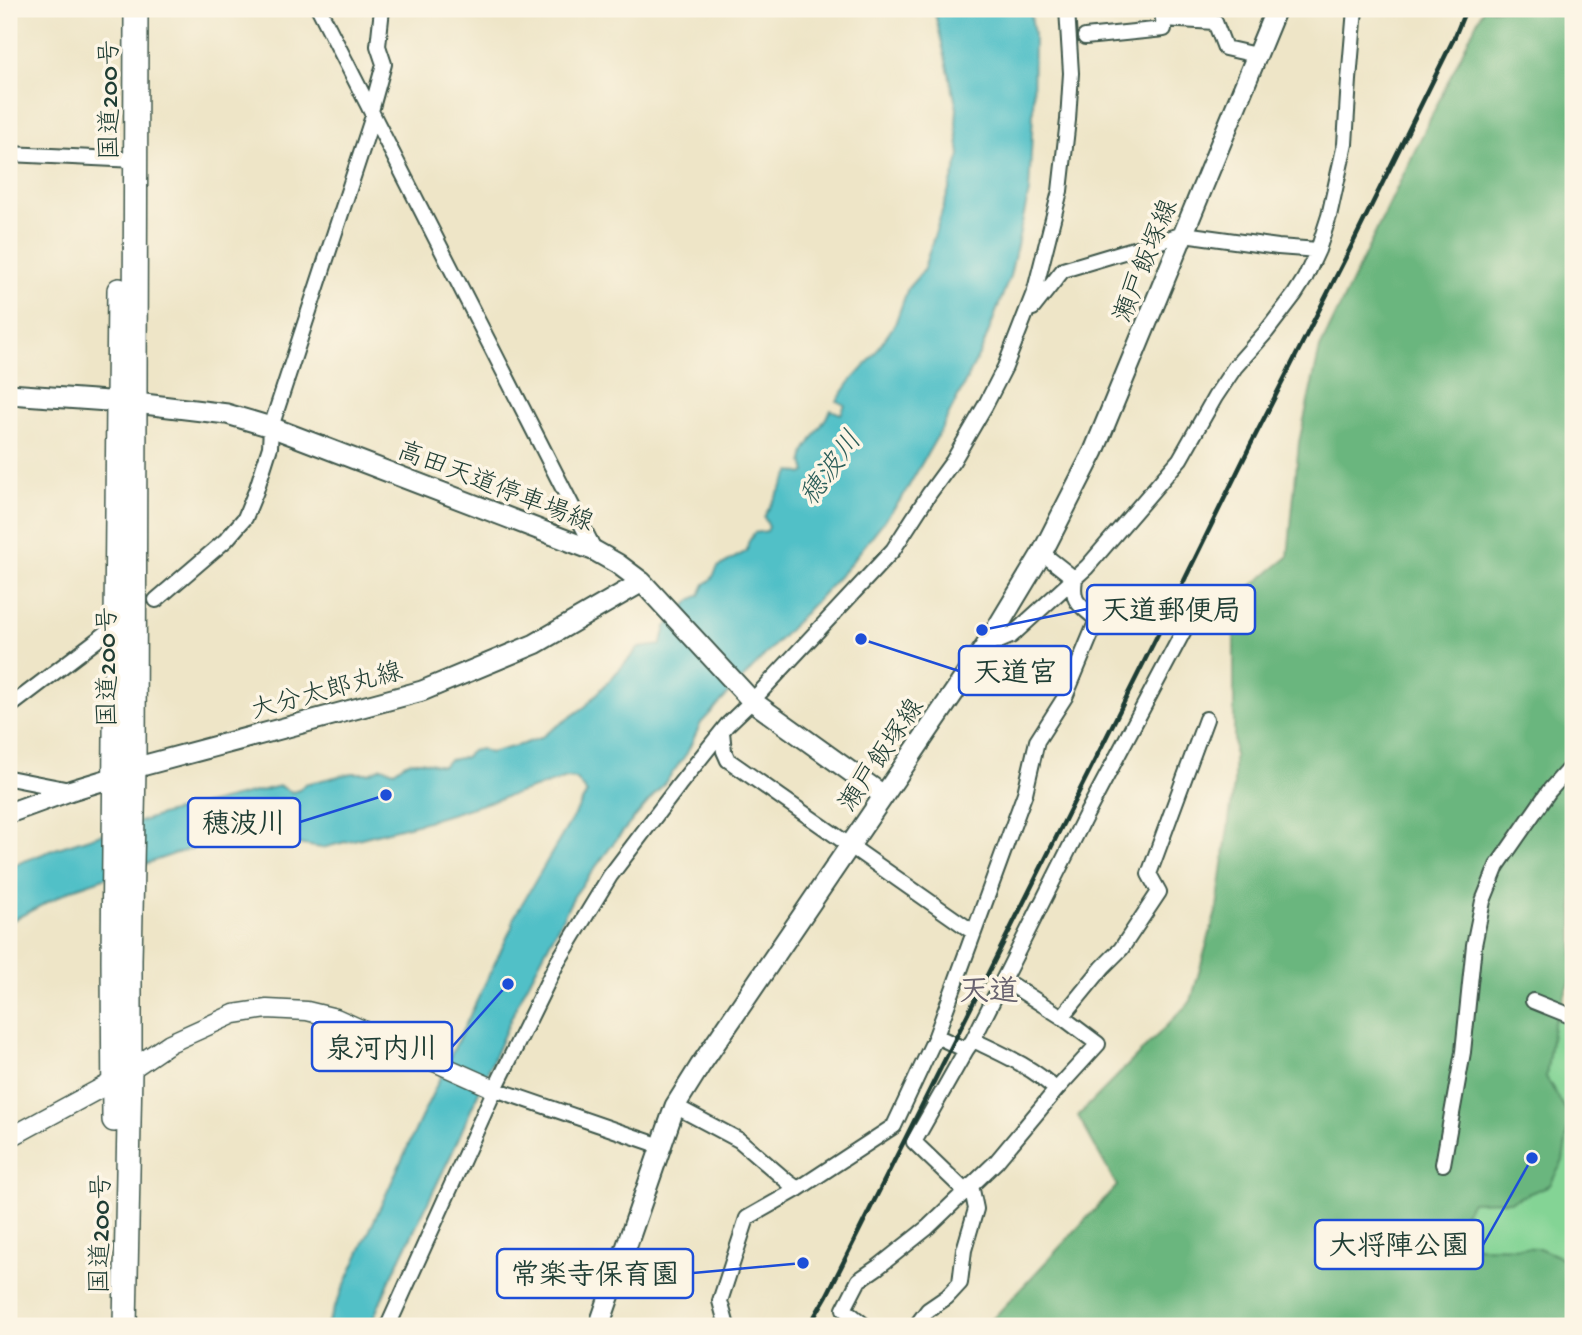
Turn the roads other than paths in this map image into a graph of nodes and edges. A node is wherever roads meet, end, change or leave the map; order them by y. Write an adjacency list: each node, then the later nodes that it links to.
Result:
1 (122, 9): 13 (highway, 国道200号)
2 (136, 9): 13 (highway, 国道200号)
3 (319, 9): 11 (street)
4 (382, 9): 11 (street)
5 (1067, 9): 16 (street)
6 (1276, 9): 10 (main road, 瀬戸飯塚線)
7 (1356, 9): 15 (street)
8 (1162, 14): 9 (street); 10 (street)
9 (1085, 37)
10 (1256, 55): 14 (main road, 瀬戸飯塚線)
11 (372, 113): 19 (street); 20 (street)
12 (9, 154): 13 (street)
13 (128, 160): 18 (highway, 国道200号)
14 (1184, 234): 15 (street); 16 (street); 21 (main road, 瀬戸飯塚線)
15 (1318, 250): 22 (street)
16 (1023, 320): 28 (street)
17 (9, 394): 18 (main road, 高田天道停車場線)
18 (127, 403): 19 (main road, 高田天道停車場線); 34 (highway, 国道200号)
19 (271, 427): 20 (main road, 高田天道停車場線); 24 (street)
20 (595, 551): 23 (main road, 高田天道停車場線)
21 (1042, 553): 22 (street); 27 (main road, 瀬戸飯塚線)
22 (1074, 579): 27 (street); 39 (street)
23 (645, 585): 28 (main road, 高田天道停車場線); 34 (main road, 大分太郎丸線)
24 (156, 600)
25 (1191, 617): 40 (street)
26 (105, 634): 29 (street)
27 (989, 641): 36 (main road, 瀬戸飯塚線)
28 (749, 698): 31 (street); 36 (main road, 高田天道停車場線)
29 (9, 707)
30 (1206, 719): 42 (street)
31 (722, 732): 38 (street); 47 (street)
32 (1573, 764): 52 (street)
33 (9, 778): 35 (street)
34 (124, 781): 35 (main road, 大分太郎丸線); 46 (highway, 国道200号)
35 (72, 790): 37 (main road, 大分太郎丸線)
36 (883, 795): 38 (main road, 瀬戸飯塚線)
37 (9, 813)
38 (850, 844): 39 (street); 49 (main road, 瀬戸飯塚線)
39 (973, 932): 44 (street)
40 (1003, 981): 42 (street); 45 (street)
41 (1533, 1001): 43 (street)
42 (1062, 1017): 48 (street)
43 (1573, 1017)
44 (936, 1036): 45 (street); 54 (street)
45 (969, 1045): 48 (street); 53 (street)
46 (122, 1076): 47 (street); 50 (street); 55 (highway, 国道200号); 56 (highway, 国道200号)
47 (495, 1089): 51 (street); 57 (street)
48 (1056, 1090): 53 (street)
49 (675, 1106): 51 (main road, 瀬戸飯塚線); 54 (street)
50 (9, 1138)
51 (661, 1146): 58 (main road, 瀬戸飯塚線)
52 (1443, 1164)
53 (968, 1188): 60 (street); 61 (street)
54 (798, 1189): 59 (street)
55 (109, 1326)
56 (125, 1326)
57 (388, 1326)
58 (599, 1326)
59 (727, 1326)
60 (864, 1326)
61 (916, 1326)

